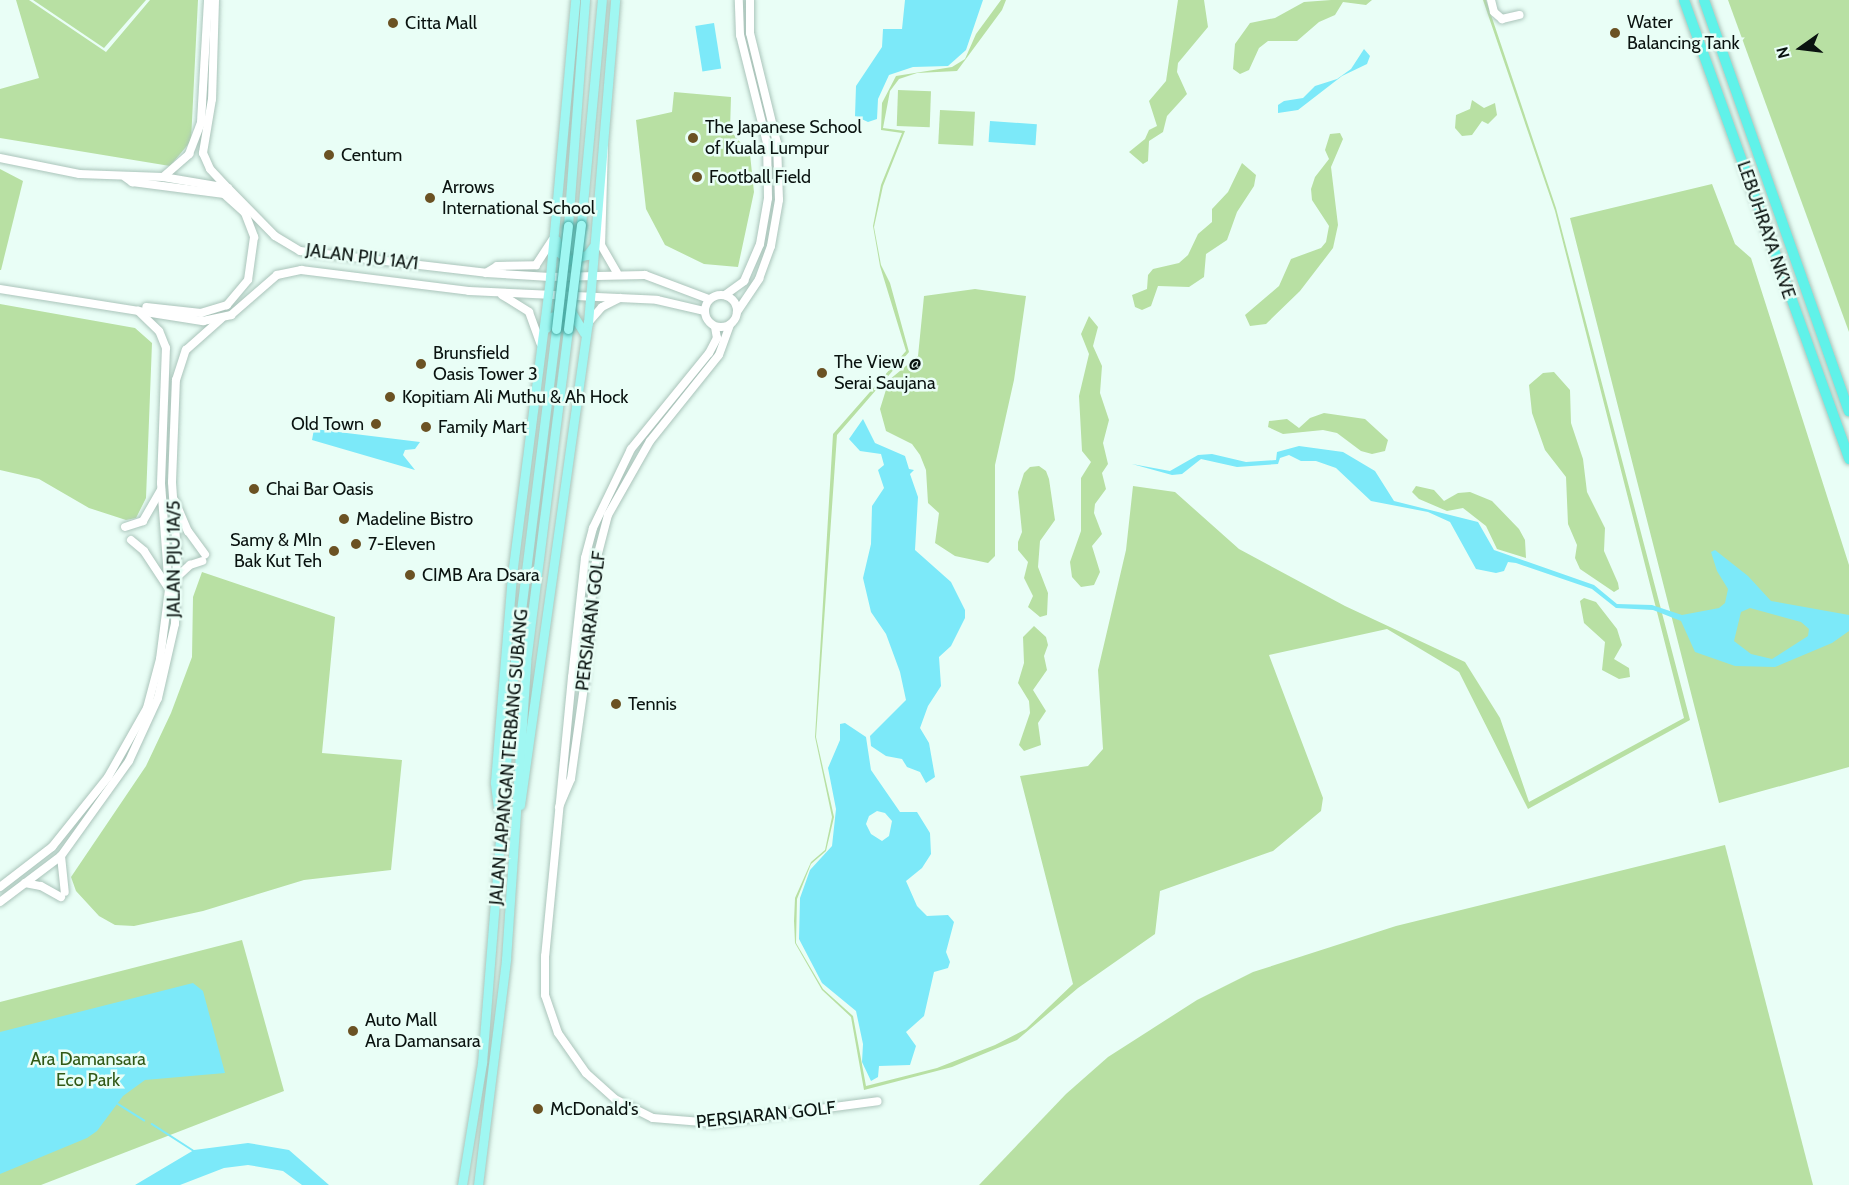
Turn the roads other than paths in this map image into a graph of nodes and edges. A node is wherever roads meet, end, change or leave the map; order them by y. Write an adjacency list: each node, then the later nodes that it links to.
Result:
1 (208, 0): 13 (street)
2 (215, 0): 13 (street)
3 (575, 0): 19 (main road)
4 (585, 0): 55 (main road, JALAN LAPANGAN TERBANG SUBANG, bridge)
5 (602, 0): 54 (main road, JALAN LAPANGAN TERBANG SUBANG, bridge)
6 (616, 0): 14 (main road)
7 (739, 0): 27 (street)
8 (750, 0): 35 (street)
9 (1491, 0): 12 (street)
10 (1684, 0): 44 (highway, LEBUHRAYA NKVE)
11 (1704, 0): 43 (highway, LEBUHRAYA NKVE)
12 (1520, 15)
13 (205, 122): 17 (street); 18 (street, JALAN PJU 1A/1)
14 (603, 142): 20 (main road); 22 (street)
15 (0, 158): 16 (street)
16 (123, 176): 17 (street); 32 (street)
17 (163, 177): 18 (street)
18 (228, 188): 21 (street, JALAN PJU 1A/1)
19 (554, 235): 20 (main road); 21 (street); 24 (main road)
20 (594, 245): 23 (main road)
21 (486, 273): 24 (street, JALAN PJU 1A/1)
22 (617, 273): 23 (street, JALAN PJU 1A/1); 31 (street, JALAN PJU 1A/1)
23 (592, 274): 24 (street, JALAN PJU 1A/1); 29 (main road)
24 (550, 277): 28 (main road)
25 (0, 290): 32 (street)
26 (497, 292): 28 (street, JALAN PJU 1A/1); 36 (street, JALAN PJU 1A/1); 42 (street)
27 (725, 295): 31 (street); 35 (street)
28 (548, 296): 29 (street, JALAN PJU 1A/1); 40 (main road)
29 (590, 296): 30 (street, JALAN PJU 1A/1); 37 (main road)
30 (621, 297): 34 (street, JALAN PJU 1A/1); 37 (street)
31 (709, 299): 34 (street)
32 (125, 308): 33 (street)
33 (137, 310): 36 (street); 45 (street, JALAN PJU 1A/5)
34 (704, 311): 39 (street)
35 (737, 312): 38 (street)
36 (222, 319): 48 (street, JALAN PJU 1A/5)
37 (588, 323): 41 (main road)
38 (730, 325): 39 (street); 47 (street, PERSIARAN GOLF)
39 (716, 327): 46 (street, PERSIARAN GOLF)
40 (543, 333): 41 (main road); 42 (main road)
41 (585, 336): 54 (main road)
42 (541, 348): 55 (main road)
43 (1849, 411)
44 (1849, 459)
45 (161, 489): 49 (street); 52 (street, JALAN PJU 1A/5)
46 (607, 494): 47 (street); 53 (street, PERSIARAN GOLF)
47 (618, 495): 53 (street, PERSIARAN GOLF)
48 (173, 497): 51 (street, JALAN PJU 1A/5); 51 (street)
49 (125, 527)
50 (131, 540): 52 (street)
51 (177, 577): 56 (street, JALAN PJU 1A/5)
52 (169, 590): 58 (street, JALAN PJU 1A/5)
53 (558, 808): 60 (street, PERSIARAN GOLF)
54 (513, 837): 62 (main road, JALAN LAPANGAN TERBANG SUBANG)
55 (500, 838): 61 (main road, JALAN LAPANGAN TERBANG SUBANG)
56 (61, 856): 57 (street, JALAN PJU 1A/5); 57 (street)
57 (26, 883): 59 (street, JALAN PJU 1A/5)
58 (0, 887)
59 (0, 902)
60 (878, 1101)
61 (462, 1185)
62 (478, 1185)

